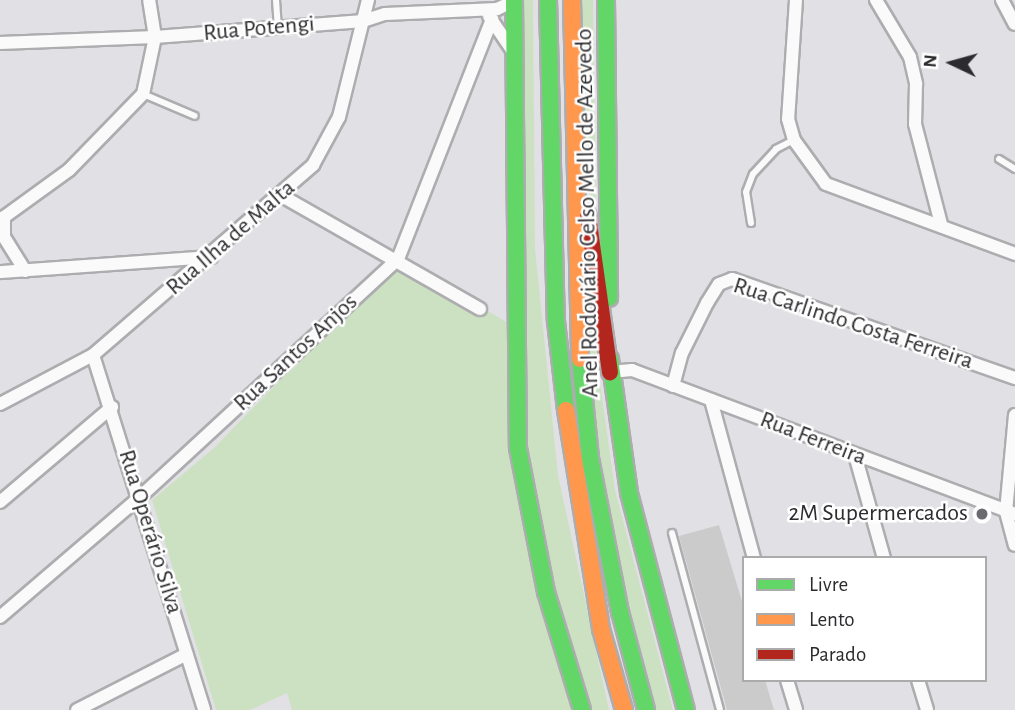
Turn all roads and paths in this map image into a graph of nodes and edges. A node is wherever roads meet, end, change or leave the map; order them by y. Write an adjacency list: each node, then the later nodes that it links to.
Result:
1 (149, 0): 16 (street)
2 (276, 0): 15 (lane)
3 (368, 0): 13 (street, Rua Ilha de Malta)
4 (548, 0): 58 (main road, Anel Rodoviário Celso Mello de Azevedo)
5 (572, 0): 21 (main road, Anel Rodoviário Celso Mello de Azevedo)
6 (606, 0): 36 (main road, Anel Rodoviário Celso Mello de Azevedo)
7 (796, 0): 22 (street)
8 (876, 0): 28 (street)
9 (1002, 0): 14 (street)
10 (514, 1): 11 (street, Rua Potengi); 18 (main road)
11 (473, 9): 12 (street); 13 (street, Rua Potengi)
12 (492, 19): 18 (street); 31 (street, Rua Santos Anjos)
13 (363, 20): 15 (street, Rua Potengi); 25 (street, Rua Ilha de Malta)
14 (1015, 24)
15 (278, 27): 16 (street, Rua Potengi)
16 (155, 37): 17 (street, Rua Potengi); 19 (street)
17 (0, 43)
18 (514, 55): 57 (main road)
19 (143, 94): 20 (lane); 26 (street)
20 (195, 116)
21 (573, 118): 36 (main road); 59 (main road, Anel Rodoviário Celso Mello de Azevedo)
22 (794, 140): 27 (lane); 28 (street)
23 (999, 159): 24 (lane)
24 (1015, 169)
25 (282, 196): 30 (street, Rua Ilha de Malta); 31 (street)
26 (2, 219): 32 (street)
27 (751, 223)
28 (941, 224): 29 (street)
29 (1015, 254)
30 (211, 257): 32 (street); 35 (street, Rua Ilha de Malta)
31 (397, 259): 34 (street); 44 (street, Rua Santos Anjos)
32 (25, 271): 33 (street)
33 (0, 272)
34 (480, 309)
35 (93, 355): 40 (street, Rua Ilha de Malta); 41 (street, Rua Operário Silva)
36 (610, 372): 38 (street, Rua Ferreira); 60 (main road, Anel Rodoviário Celso Mello de Azevedo)
37 (1015, 378): 38 (street, Rua Carlindo Costa Ferreira)
38 (673, 386): 39 (street, Rua Ferreira)
39 (711, 400): 43 (street, Rua Ferreira); 49 (street)
40 (0, 404)
41 (112, 407): 44 (street, Rua Operário Silva); 45 (street)
42 (1015, 415): 46 (street)
43 (855, 455): 46 (street, Rua Ferreira); 50 (street)
44 (140, 497): 51 (street, Rua Santos Anjos); 52 (street, Rua Operário Silva)
45 (0, 502)
46 (1011, 513): 48 (street)
47 (672, 533): 61 (lane)
48 (1015, 545)
49 (753, 556)
50 (883, 556)
51 (0, 617)
52 (187, 654): 55 (street); 56 (street, Rua Operário Silva)
53 (789, 682): 62 (street)
54 (919, 682): 63 (street)
55 (77, 710)
56 (204, 710)
57 (582, 710)
58 (624, 710)
59 (646, 710)
60 (686, 710)
61 (720, 710)
62 (796, 710)
63 (927, 710)

